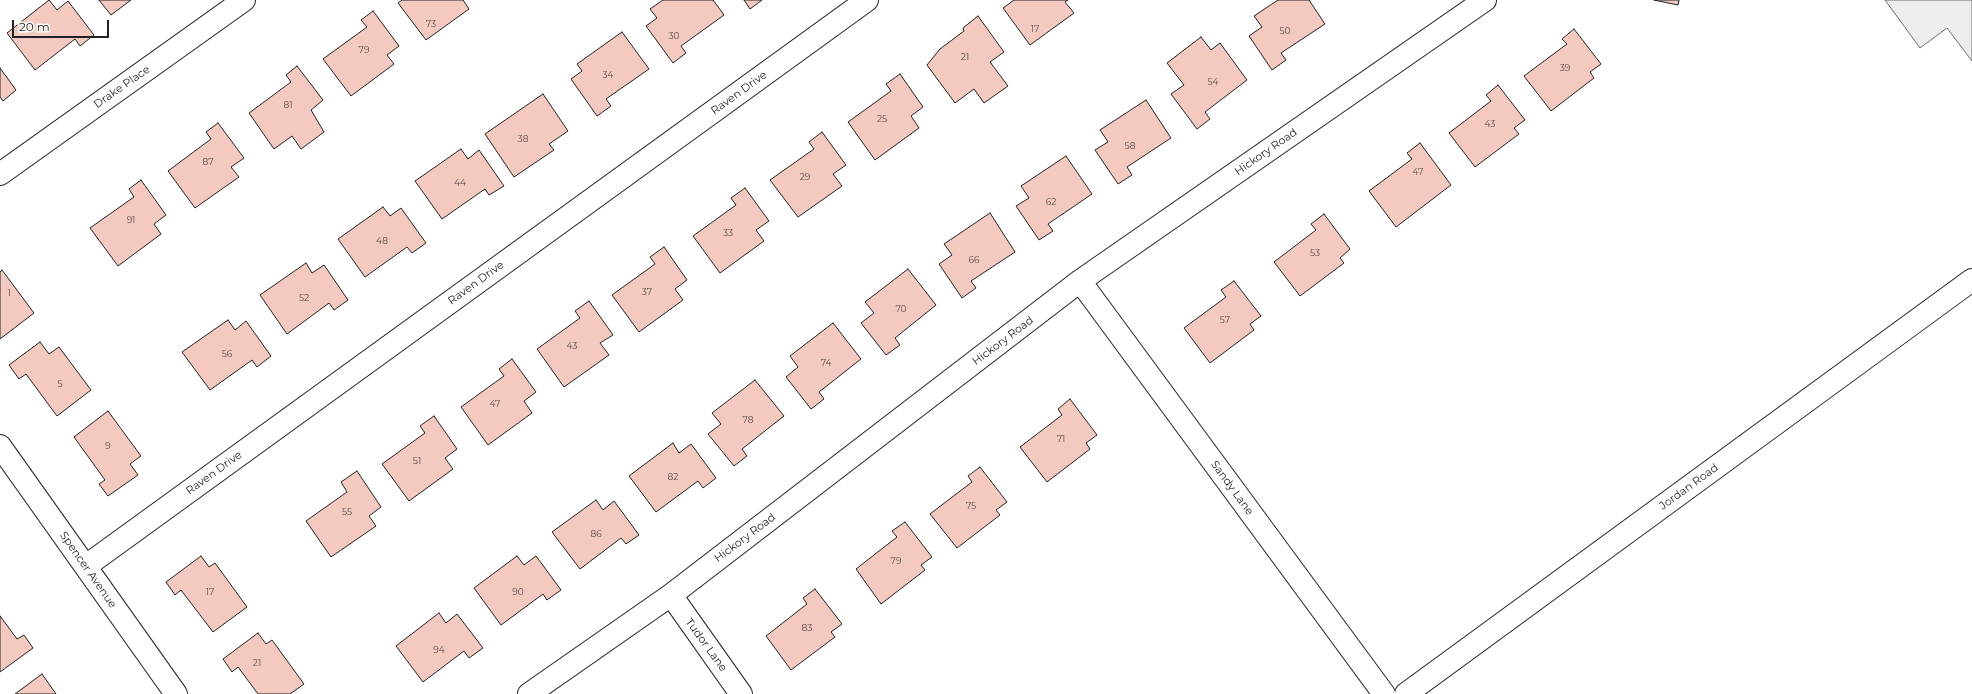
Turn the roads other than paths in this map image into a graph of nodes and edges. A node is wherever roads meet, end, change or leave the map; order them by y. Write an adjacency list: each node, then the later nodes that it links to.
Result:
1 (244, 0): 4 (street, Drake Place)
2 (867, 0): 8 (street, Raven Drive)
3 (1485, 0): 6 (street, Hickory Road)
4 (0, 174)
5 (1972, 280): 14 (street, Jordan Road)
6 (1080, 281): 9 (street, Hickory Road); 13 (street, Sandy Lane)
7 (0, 446): 8 (street, Spencer Avenue)
8 (86, 566): 10 (street, Spencer Avenue)
9 (671, 595): 11 (street, Hickory Road); 12 (street, Tudor Lane)
10 (176, 694)
11 (529, 694)
12 (741, 694)
13 (1384, 694)
14 (1406, 694)

